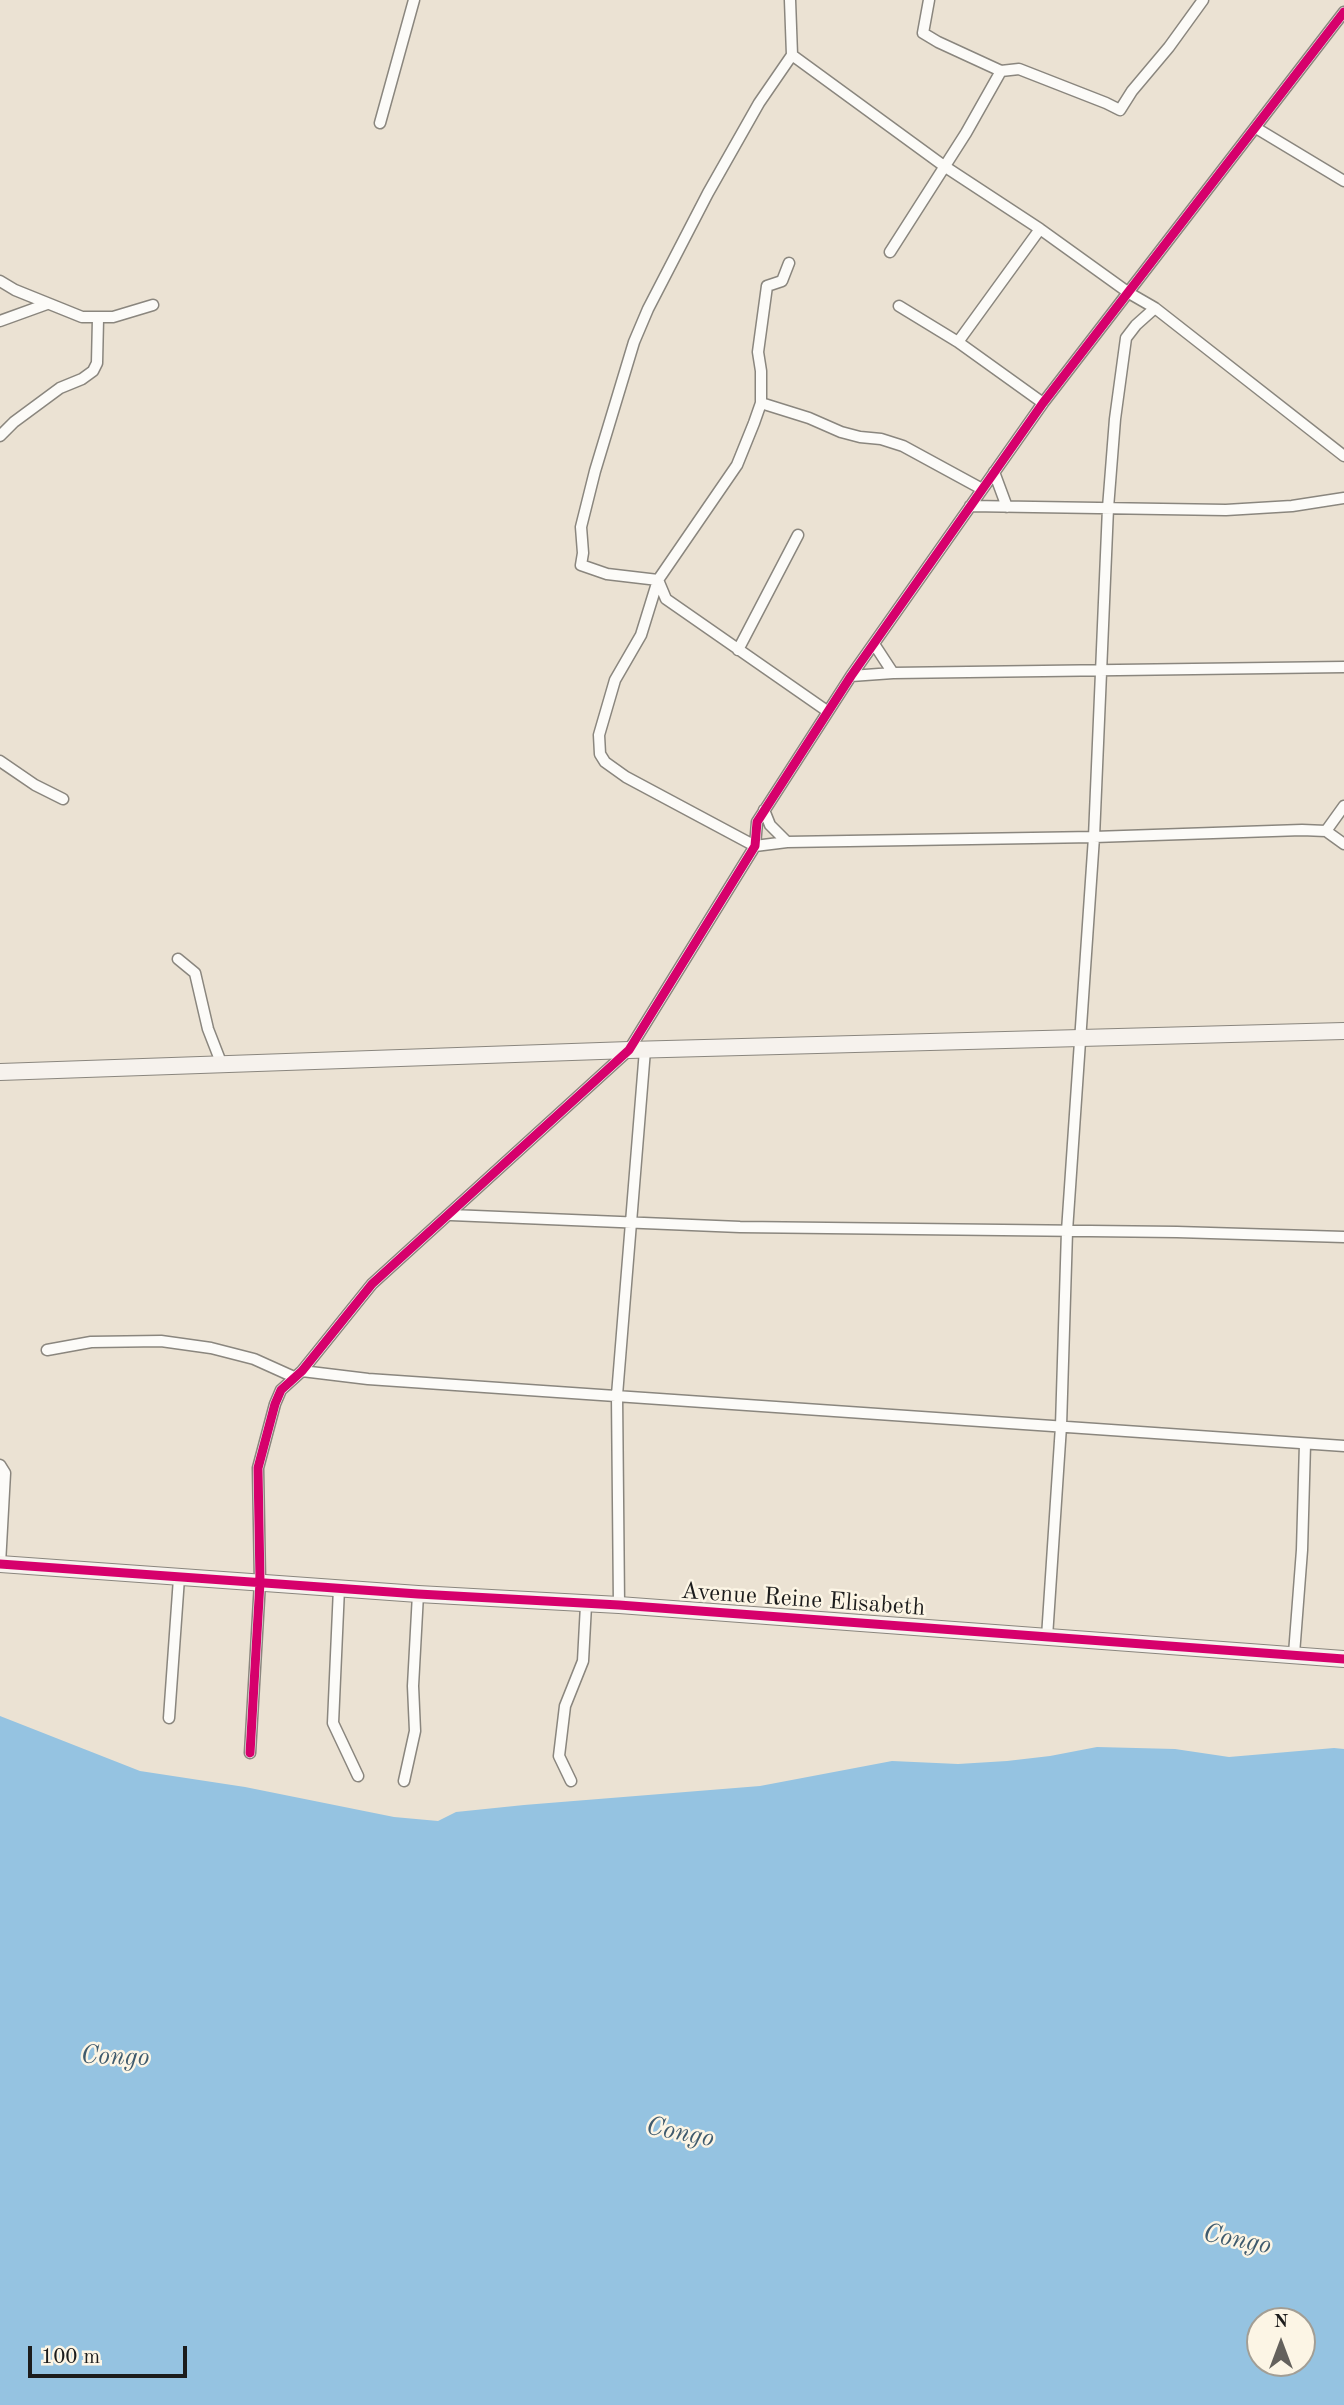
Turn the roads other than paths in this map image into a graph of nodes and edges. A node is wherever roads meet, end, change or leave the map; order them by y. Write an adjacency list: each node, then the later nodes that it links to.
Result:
1 (414, 0): 8 (street)
2 (790, 0): 6 (street)
3 (929, 0): 7 (street)
4 (1203, 0): 7 (street)
5 (1344, 12): 9 (street)
6 (792, 55): 10 (street); 35 (street)
7 (1001, 71): 10 (street)
8 (380, 123)
9 (1256, 128): 11 (street); 16 (street)
10 (944, 166): 12 (street); 13 (street)
11 (1344, 181)
12 (1040, 229): 16 (street); 23 (street)
13 (890, 252)
14 (789, 263): 24 (street)
15 (0, 281): 17 (street)
16 (1129, 293): 20 (street); 25 (street)
17 (47, 304): 21 (street); 22 (street)
18 (153, 305): 21 (street)
19 (900, 306): 23 (street)
20 (1154, 308): 27 (street); 33 (street)
21 (98, 319): 26 (street)
22 (0, 321)
23 (958, 342): 25 (street)
24 (761, 403): 29 (street); 35 (street)
25 (1043, 403): 28 (street)
26 (0, 436)
27 (1344, 456)
28 (994, 472): 29 (street); 32 (street)
29 (982, 489): 31 (street)
30 (1344, 498): 33 (street)
31 (970, 506): 32 (street); 36 (street)
32 (1007, 507): 33 (street)
33 (1108, 508): 39 (street)
34 (798, 536): 37 (street)
35 (659, 580): 37 (street); 51 (street)
36 (874, 644): 40 (street); 41 (street)
37 (738, 650): 42 (street)
38 (1344, 667): 39 (street)
39 (1102, 670): 40 (street); 48 (street)
40 (893, 673): 41 (street)
41 (851, 676): 42 (street)
42 (827, 711): 46 (street)
43 (0, 761): 44 (street)
44 (63, 799)
45 (1344, 806): 47 (street)
46 (764, 810): 49 (street); 51 (street)
47 (1326, 831): 48 (street); 50 (street)
48 (1094, 837): 49 (street); 54 (street)
49 (787, 842): 51 (street)
50 (1344, 844)
51 (755, 846): 55 (street)
52 (178, 959): 56 (street)
53 (1344, 1031): 54 (street)
54 (1081, 1039): 55 (street); 60 (street)
55 (637, 1050): 56 (street); 58 (street); 59 (street)
56 (222, 1065): 57 (street)
57 (0, 1072)
58 (451, 1215): 59 (street); 63 (street)
59 (631, 1223): 60 (street); 64 (street)
60 (1068, 1231): 61 (street); 65 (street)
61 (1344, 1237)
62 (47, 1350): 63 (street)
63 (298, 1374): 64 (street); 71 (street)
64 (617, 1395): 65 (street); 75 (street)
65 (1060, 1426): 66 (street); 76 (street)
66 (1305, 1444): 67 (street); 77 (street)
67 (1344, 1447)
68 (0, 1465): 69 (street)
69 (0, 1564): 70 (street, Avenue Reine Elisabeth)
70 (179, 1578): 71 (street, Avenue Reine Elisabeth); 79 (street)
71 (260, 1582): 72 (street, Avenue Reine Elisabeth); 80 (street)
72 (339, 1588): 73 (street, Avenue Reine Elisabeth); 81 (street)
73 (418, 1594): 74 (street, Avenue Reine Elisabeth); 82 (street)
74 (586, 1605): 75 (street, Avenue Reine Elisabeth); 83 (street)
75 (619, 1605): 76 (street, Avenue Reine Elisabeth)
76 (1048, 1637): 77 (street, Avenue Reine Elisabeth)
77 (1294, 1654): 78 (street, Avenue Reine Elisabeth)
78 (1344, 1659)
79 (169, 1718)
80 (250, 1754)
81 (358, 1776)
82 (404, 1781)
83 (571, 1781)

